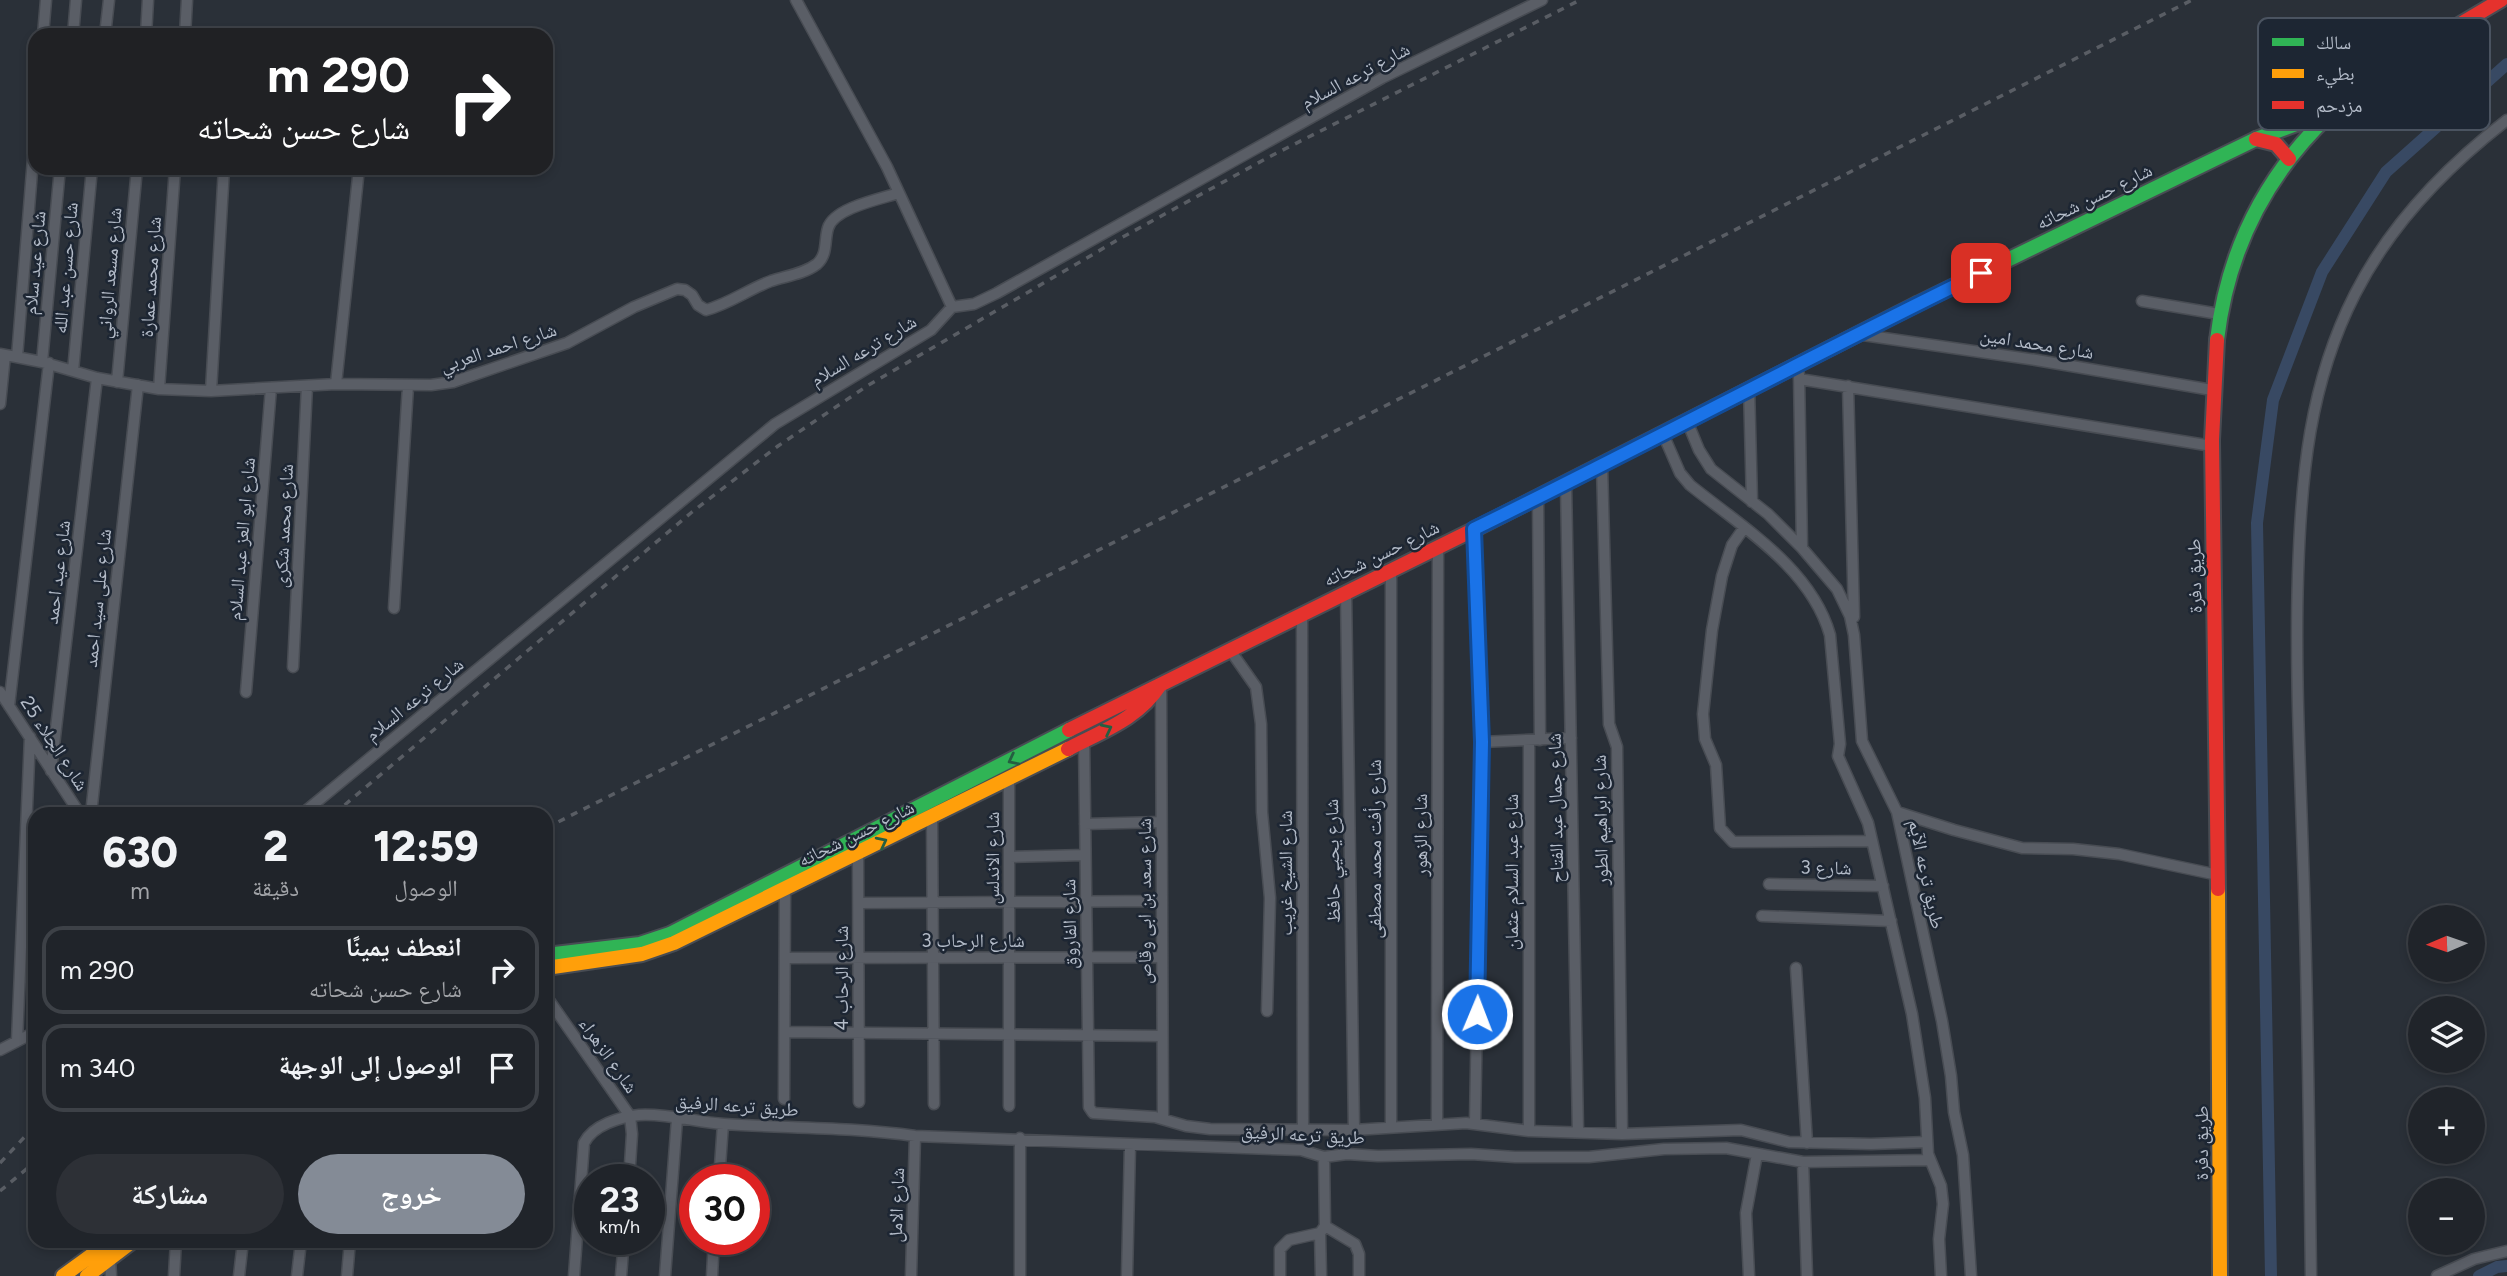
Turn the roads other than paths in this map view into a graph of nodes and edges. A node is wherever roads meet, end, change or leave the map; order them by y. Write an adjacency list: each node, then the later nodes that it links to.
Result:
1 (46, 0): 10 (street)
2 (76, 0): 11 (street)
3 (109, 0): 12 (street)
4 (148, 0): 13 (street)
5 (187, 0): 14 (street)
6 (796, 0): 27 (street)
7 (1542, 0): 29 (street, شارع ترعه السلام)
8 (2501, 0): 9 (main road, طريق دفرة)
9 (2471, 18)
10 (44, 28)
11 (74, 28)
12 (106, 28)
13 (146, 28)
14 (185, 28)
15 (2507, 120): 183 (street)
16 (2280, 130): 18 (main road, شارع حسن شحاته)
17 (2313, 130): 19 (main road, طريق دفرة)
18 (2256, 139): 19 (main road); 31 (main road, شارع حسن شحاته)
19 (2289, 159): 30 (main road, طريق دفرة)
20 (32, 175): 33 (street)
21 (59, 175): 34 (street, شارع عيد سلام)
22 (91, 175): 35 (street, شارع حسن عبد الله)
23 (135, 175): 38 (street, شارع مسعد الرواني)
24 (174, 175): 46 (street, شارع محمد عمارة)
25 (224, 175): 48 (street)
26 (358, 175): 39 (street)
27 (899, 193): 29 (street); 42 (street, شارع احمد العربي)
28 (2142, 301): 30 (street)
29 (952, 307): 82 (street, شارع ترعه السلام)
30 (2219, 314): 47 (main road, طريق دفرة)
31 (1856, 334): 36 (main road, شارع حسن شحاته); 47 (street, شارع محمد امين)
32 (2, 354): 33 (street, شارع احمد العربي); 49 (street)
33 (17, 356): 34 (street, شارع احمد العربي)
34 (45, 363): 35 (street, شارع احمد العربي); 71 (street, شارع عيد سلام)
35 (73, 371): 37 (street, شارع احمد العربي)
36 (1799, 372): 43 (street); 45 (main road, شارع حسن شحاته); 60 (street)
37 (97, 378): 38 (street, شارع احمد العربي); 78 (street, شارع عيد احمد)
38 (117, 382): 40 (street, شارع احمد العربي)
39 (336, 384): 41 (street, شارع احمد العربي); 42 (street, شارع احمد العربي)
40 (138, 385): 46 (street, شارع احمد العربي); 81 (street, شارع على سيد احمد)
41 (307, 386): 44 (street, شارع احمد العربي); 67 (street, شارع محمد شكرى)
42 (408, 386): 63 (street)
43 (1848, 386): 52 (street); 65 (street)
44 (271, 388): 48 (street, شارع احمد العربي); 70 (street, شارع ابو العز عبد السلام)
45 (1749, 388): 50 (main road, شارع حسن شحاته); 56 (street)
46 (159, 389): 48 (street, شارع احمد العربي)
47 (2212, 390): 52 (main road, طريق دفرة)
48 (211, 391)
49 (0, 404)
50 (1687, 421): 51 (main road, شارع حسن شحاته); 56 (street, طريق ترعه الآيم)
51 (1663, 434): 53 (main road, شارع حسن شحاته); 57 (street)
52 (2212, 446): 91 (main road, طريق دفرة)
53 (1602, 466): 54 (main road, شارع حسن شحاته); 138 (street, شارع ابراهيم الطور)
54 (1566, 484): 55 (main road, شارع حسن شحاته); 73 (street, شارع جمال عبد الفتاح)
55 (1538, 497): 58 (main road, شارع حسن شحاته); 76 (street)
56 (1752, 502): 60 (street, طريق ترعه الآيم)
57 (1744, 527): 87 (street); 87 (street)
58 (1474, 529): 59 (main road, شارع حسن شحاته); 77 (street)
59 (1438, 546): 61 (main road, شارع حسن شحاته); 132 (street, شارع الزهور)
60 (1802, 548): 65 (street, طريق ترعه الآيم)
61 (1391, 570): 62 (main road, شارع حسن شحاته); 133 (street, شارع رأفت محمد مصطفى)
62 (1346, 592): 64 (main road, شارع حسن شحاته); 134 (street, شارع يحيي حافظ)
63 (394, 608)
64 (1302, 614): 66 (main road, شارع حسن شحاته); 135 (street, شارع الشيخ غريب)
65 (1854, 635): 83 (street, طريق ترعه الآيم)
66 (1230, 650): 68 (main road, شارع حسن شحاته); 112 (street)
67 (293, 667)
68 (1160, 684): 74 (main road, شارع حسن شحاته, one-way to 68); 85 (street, شارع سعد بن ابى وقاص); 102 (main road, شارع حسن شحاته, one-way to 102)
69 (0, 692): 71 (street, شارع الجلاء 25)
70 (246, 692)
71 (9, 706): 72 (street, شارع الجلاء 25)
72 (30, 737): 78 (street, شارع الجلاء 25); 120 (street)
73 (1571, 738): 76 (street); 137 (street, شارع جمال عبد الفتاح)
74 (1084, 740): 79 (main road, شارع حسن شحاته); 86 (street, شارع الفاروق)
75 (1529, 740): 76 (street); 77 (street); 136 (street, شارع عبد السلام عثمان)
76 (1540, 740)
77 (1482, 742): 130 (street)
78 (51, 771): 80 (street, شارع الجلاء 25)
79 (1009, 778): 84 (main road, شارع حسن شحاته); 90 (street, شارع الاندلس)
80 (75, 807)
81 (92, 807)
82 (310, 807)
83 (1897, 812): 91 (street); 181 (street, طريق ترعه الآيم)
84 (932, 817): 88 (main road, شارع حسن شحاته, one-way to 84); 98 (street)
85 (1161, 822): 86 (street); 95 (street, شارع سعد بن ابى وقاص)
86 (1085, 824): 89 (street, شارع الفاروق)
87 (1871, 841): 93 (street)
88 (858, 855): 94 (main road, شارع حسن شحاته); 99 (street, شارع الرحاب 4)
89 (1086, 855): 90 (street); 97 (street, شارع الفاروق)
90 (1010, 856): 96 (street, شارع الاندلس)
91 (2218, 875): 182 (main road, طريق دفرة)
92 (1769, 884): 93 (street, شارع 3)
93 (1883, 886): 101 (street)
94 (785, 890): 105 (street); 109 (main road, شارع حسن شحاته)
95 (1162, 901): 97 (street); 104 (street, شارع سعد بن ابى وقاص)
96 (1010, 902): 97 (street); 98 (street); 103 (street, شارع الاندلس)
97 (1086, 902): 108 (street, شارع الفاروق)
98 (933, 903): 99 (street); 107 (street)
99 (859, 904): 106 (street, شارع الرحاب 4)
100 (1762, 916): 101 (street)
101 (1891, 921): 141 (street)
102 (553, 954)
103 (1009, 957): 107 (street, شارع الرحاب 3); 108 (street, شارع الرحاب 3); 116 (street, شارع الاندلس)
104 (1162, 957): 108 (street, شارع الرحاب 3); 119 (street, شارع سعد بن ابى وقاص)
105 (785, 958): 106 (street, شارع الرحاب 3); 113 (street)
106 (859, 958): 107 (street, شارع الرحاب 3); 114 (street, شارع الرحاب 4)
107 (933, 958): 115 (street)
108 (1087, 958): 117 (street, شارع الفاروق)
109 (553, 967)
110 (1796, 968): 142 (street)
111 (553, 1006): 127 (street, شارع الزهراء)
112 (1266, 1011)
113 (785, 1032): 114 (street); 122 (street)
114 (858, 1033): 115 (street); 123 (street, شارع الرحاب 4)
115 (934, 1034): 116 (street); 124 (street)
116 (1009, 1035): 117 (street); 125 (street, شارع الاندلس)
117 (1088, 1035): 119 (street); 126 (street, شارع الفاروق)
118 (28, 1036): 120 (street)
119 (1162, 1036): 128 (street, شارع سعد بن ابى وقاص)
120 (17, 1041): 121 (street)
121 (0, 1050)
122 (784, 1099)
123 (859, 1102)
124 (934, 1104)
125 (1009, 1106)
126 (1089, 1107): 128 (street, طريق ترعه الرفيق)
127 (631, 1116): 129 (street, طريق ترعه الرفيق); 148 (street, شارع الزهراء); 168 (street)
128 (1163, 1118): 135 (street, طريق ترعه الرفيق)
129 (677, 1119): 131 (street, طريق ترعه الرفيق); 170 (street)
130 (1475, 1123): 132 (street, طريق ترعه الرفيق); 136 (street, طريق ترعه الرفيق)
131 (723, 1124): 139 (street, طريق ترعه الرفيق); 149 (street)
132 (1437, 1124): 133 (street, طريق ترعه الرفيق)
133 (1391, 1128): 134 (street, طريق ترعه الرفيق)
134 (1354, 1130): 135 (street, طريق ترعه الرفيق)
135 (1303, 1131)
136 (1529, 1131): 137 (street, طريق ترعه الرفيق)
137 (1578, 1132): 138 (street, طريق ترعه الرفيق)
138 (1622, 1133): 142 (street, طريق ترعه الرفيق)
139 (915, 1136): 140 (street, طريق ترعه الرفيق); 172 (street, شارع الامل)
140 (1020, 1139): 143 (street, طريق ترعه الرفيق); 173 (street)
141 (1927, 1142): 142 (street, طريق ترعه الرفيق); 146 (street)
142 (1807, 1143)
143 (1130, 1145): 145 (street, طريق ترعه الرفيق); 174 (street)
144 (1757, 1154): 145 (street, طريق ترعه الرفيق); 147 (street, طريق ترعه الرفيق); 178 (street)
145 (1324, 1157): 150 (street)
146 (1930, 1160): 147 (street, طريق ترعه الرفيق); 180 (street)
147 (1803, 1162): 179 (street)
148 (630, 1164)
149 (720, 1164)
150 (1323, 1229): 175 (street); 176 (street); 177 (street)
151 (101, 1248): 161 (main road)
152 (124, 1248): 160 (main road)
153 (176, 1248): 164 (street)
154 (242, 1248): 165 (street)
155 (300, 1248): 166 (street)
156 (349, 1248): 167 (street)
157 (2507, 1251): 184 (street)
158 (623, 1255): 169 (street)
159 (713, 1255): 171 (street)
160 (110, 1258): 162 (main road); 163 (street)
161 (63, 1276)
162 (87, 1276)
163 (111, 1276)
164 (174, 1276)
165 (239, 1276)
166 (297, 1276)
167 (347, 1276)
168 (574, 1276)
169 (621, 1276)
170 (665, 1276)
171 (712, 1276)
172 (911, 1276)
173 (1020, 1276)
174 (1127, 1276)
175 (1280, 1276)
176 (1321, 1276)
177 (1359, 1276)
178 (1749, 1276)
179 (1807, 1276)
180 (1941, 1276)
181 (1971, 1276)
182 (2220, 1276)
183 (2311, 1276)
184 (2437, 1276)

